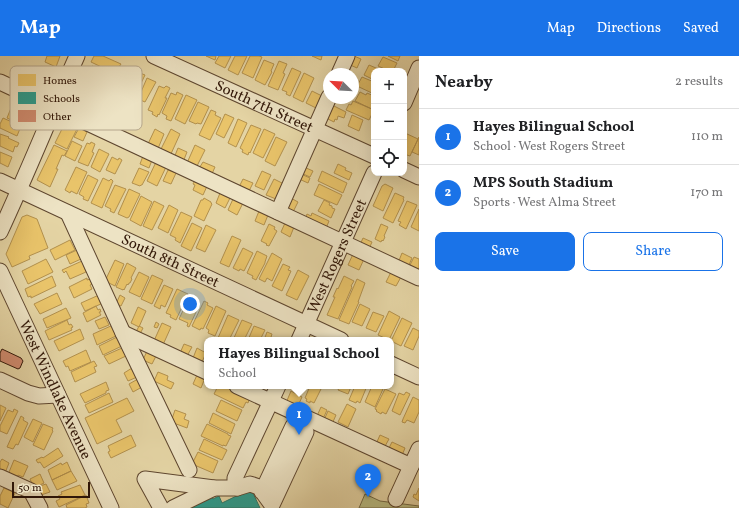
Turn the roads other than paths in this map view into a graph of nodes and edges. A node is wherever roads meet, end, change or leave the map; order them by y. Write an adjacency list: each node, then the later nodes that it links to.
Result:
1 (77, 56): 4 (street)
2 (154, 56): 12 (street, South 7th Street)
3 (347, 56): 5 (street)
4 (72, 66)
5 (342, 68)
6 (419, 68): 8 (street)
7 (0, 82): 9 (street)
8 (416, 84): 10 (street)
9 (10, 87)
10 (407, 98)
11 (326, 104): 12 (street)
12 (315, 128): 15 (street, South 7th Street); 21 (street)
13 (44, 130): 20 (street)
14 (103, 130): 21 (street)
15 (371, 155)
16 (407, 171): 18 (street)
17 (373, 176): 24 (street, West Rogers Street)
18 (419, 177)
19 (0, 181): 20 (street, South 8th Street)
20 (19, 190): 22 (street, South 8th Street); 23 (street)
21 (278, 212): 24 (street)
22 (68, 213): 27 (street, South 8th Street); 28 (street)
23 (0, 232)
24 (343, 242): 26 (street); 27 (street, West Rogers Street)
25 (0, 271): 37 (street, West Windlake Avenue)
26 (419, 278)
27 (307, 324): 29 (street, West Rogers Street); 30 (street, South 8th Street)
28 (123, 333): 32 (street); 41 (street)
29 (300, 337)
30 (335, 337)
31 (394, 365): 33 (street)
32 (204, 371)
33 (419, 377)
34 (0, 380): 37 (street)
35 (243, 389): 38 (street)
36 (277, 389): 38 (street)
37 (58, 395): 48 (street, West Windlake Avenue)
38 (271, 402): 40 (street); 44 (street)
39 (419, 449): 40 (street)
40 (411, 466): 46 (street)
41 (189, 470)
42 (0, 476): 47 (street)
43 (214, 488): 44 (street); 49 (street); 50 (street)
44 (237, 488): 45 (street)
45 (262, 492)
46 (396, 498)
47 (40, 508)
48 (112, 508)
49 (160, 508)
50 (173, 508)

